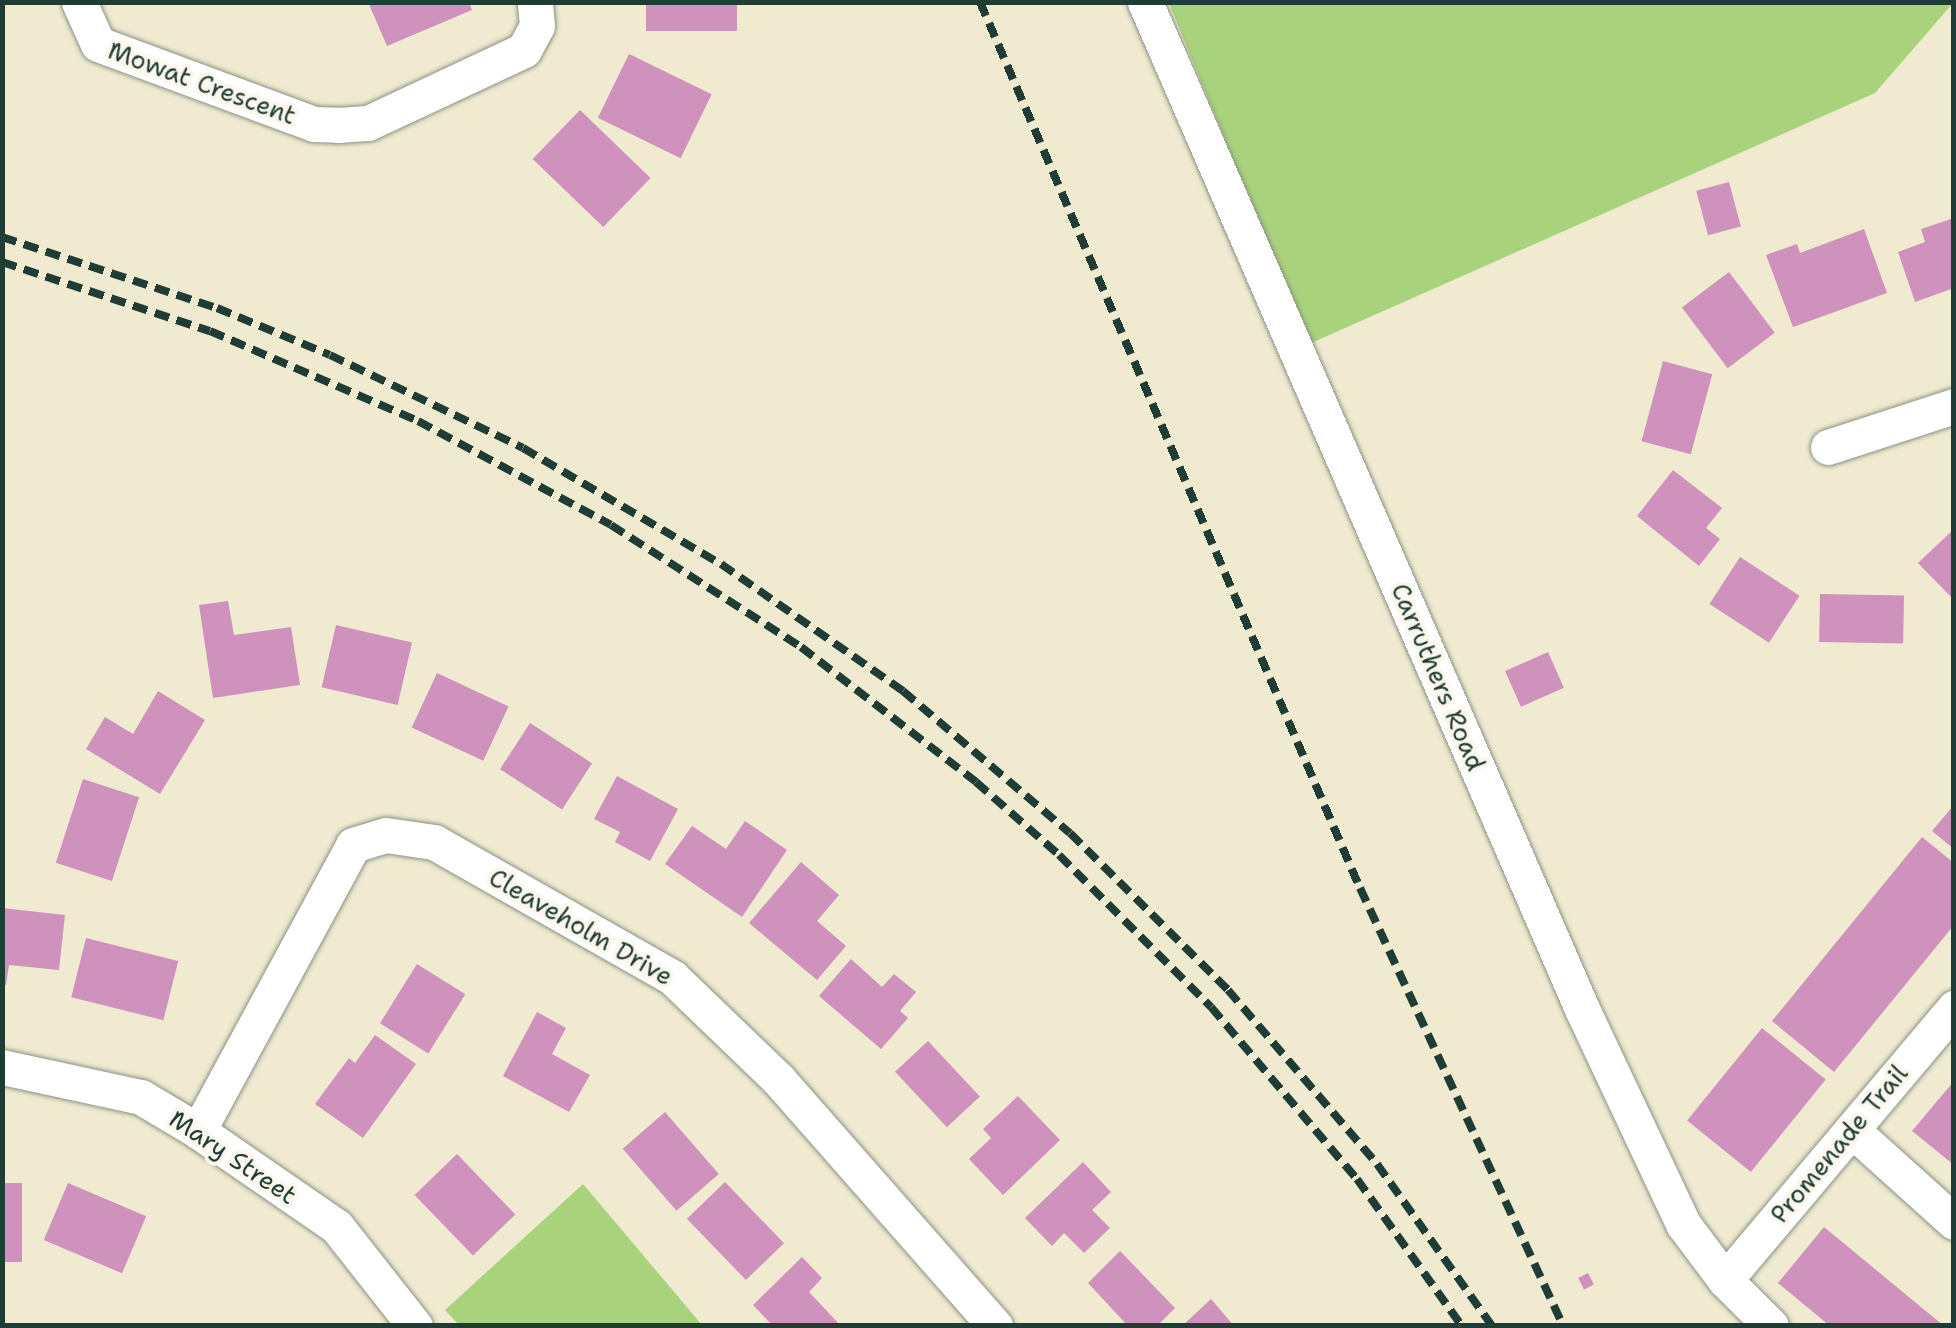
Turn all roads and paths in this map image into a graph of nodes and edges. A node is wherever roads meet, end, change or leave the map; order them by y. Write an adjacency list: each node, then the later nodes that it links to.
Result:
1 (79, 2): 2 (street, Mowat Crescent)
2 (535, 2)
3 (1145, 2): 11 (street, Carruthers Road)
4 (1954, 406): 5 (street)
5 (1828, 447)
6 (1954, 1008): 8 (street, Promenade Trail)
7 (2, 1067): 9 (street, Mary Street)
8 (1852, 1130): 10 (street); 11 (street, Promenade Trail)
9 (198, 1131): 12 (street, Mary Street); 13 (street, Cleaveholm Drive)
10 (1954, 1222)
11 (1724, 1280): 14 (street, Carruthers Road)
12 (415, 1326)
13 (995, 1326)
14 (1771, 1326)

